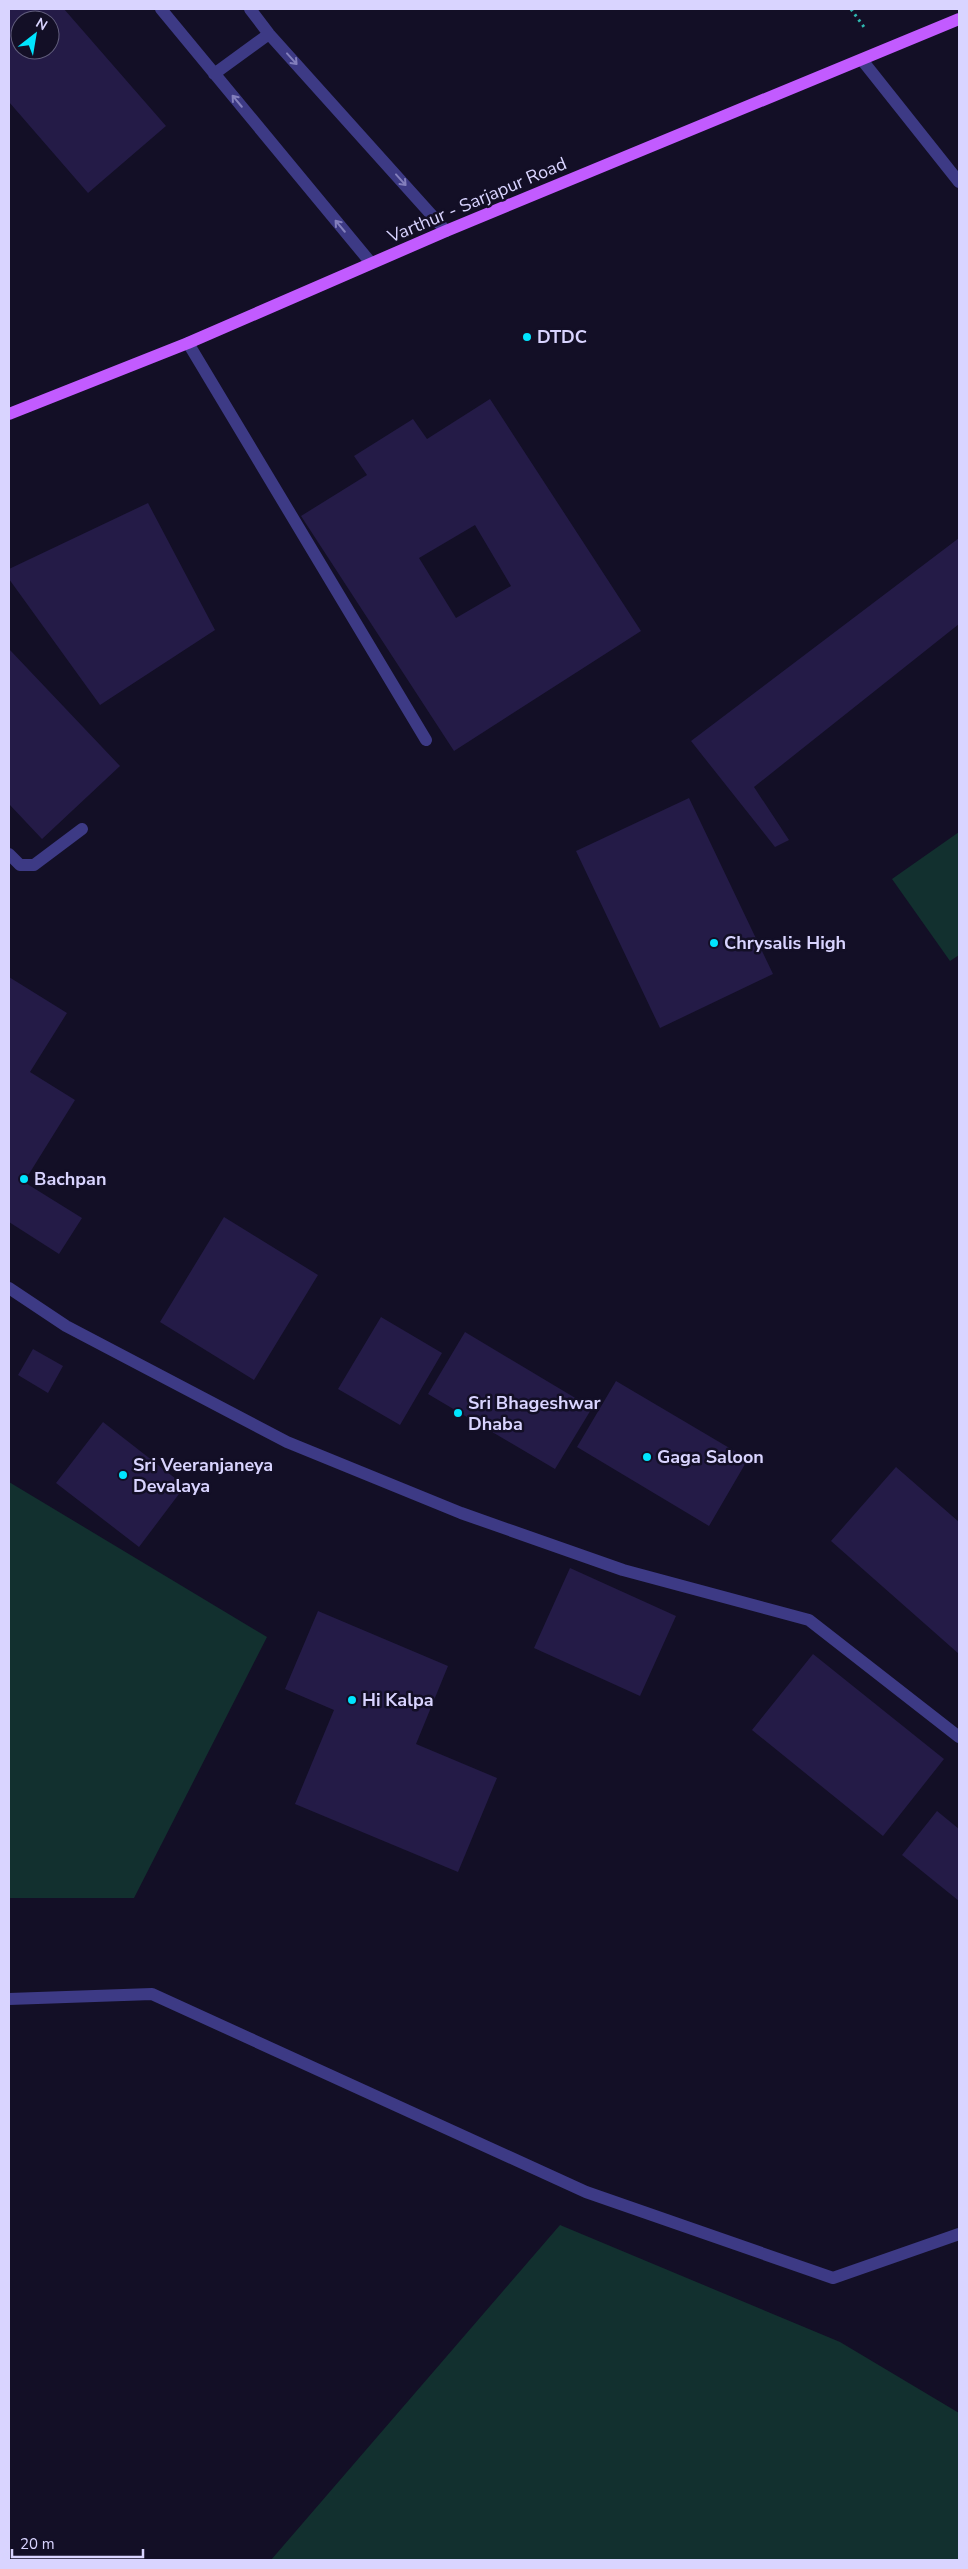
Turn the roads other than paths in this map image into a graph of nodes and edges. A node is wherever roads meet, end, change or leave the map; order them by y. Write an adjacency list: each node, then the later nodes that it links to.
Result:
1 (161, 9): 6 (street)
2 (250, 9): 4 (street)
3 (959, 19): 5 (main road, Varthur - Sarjapur Road)
4 (269, 34): 6 (street); 8 (street, one-way to 8)
5 (862, 60): 7 (street); 8 (main road, Varthur - Sarjapur Road)
6 (214, 74): 9 (street, one-way to 6)
7 (959, 182)
8 (446, 230): 9 (main road, Varthur - Sarjapur Road)
9 (371, 264): 10 (main road, Varthur - Sarjapur Road)
10 (188, 343): 11 (main road, Varthur - Sarjapur Road); 12 (street)
11 (9, 414)
12 (426, 740)
13 (82, 829): 14 (street)
14 (9, 854)
15 (9, 1288): 16 (street)
16 (959, 1737)
17 (9, 1998): 18 (street)
18 (959, 2234)

